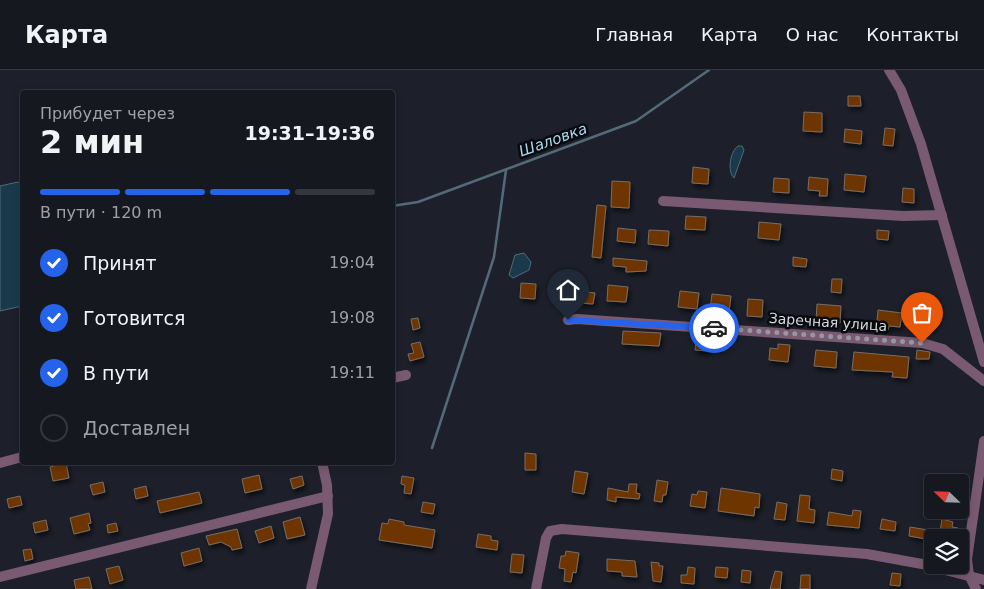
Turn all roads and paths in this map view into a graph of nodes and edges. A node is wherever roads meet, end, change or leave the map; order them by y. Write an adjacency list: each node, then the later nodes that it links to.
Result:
1 (889, 70): 3 (street)
2 (663, 201): 3 (street)
3 (942, 215): 5 (street)
4 (568, 320): 8 (street, Заречная улица)
5 (984, 362)
6 (406, 375): 7 (street)
7 (395, 377)
8 (984, 381)
9 (984, 441): 14 (street)
10 (20, 457): 11 (street)
11 (0, 462)
12 (323, 465): 13 (street)
13 (328, 496): 15 (street); 17 (street)
14 (969, 575): 16 (street); 18 (street); 19 (street)
15 (0, 577)
16 (984, 580)
17 (312, 589)
18 (536, 589)
19 (976, 589)

